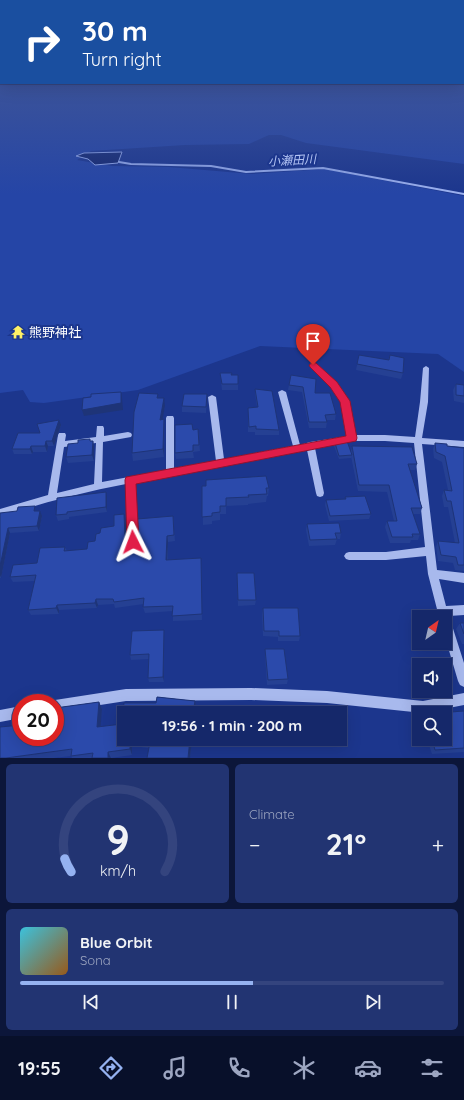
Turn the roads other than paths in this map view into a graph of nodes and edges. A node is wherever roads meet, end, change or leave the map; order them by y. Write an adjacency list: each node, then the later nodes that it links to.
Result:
1 (313, 365): 9 (street)
2 (426, 368): 11 (street)
3 (282, 392): 15 (street)
4 (212, 397): 16 (street)
5 (170, 418): 17 (street)
6 (100, 428): 10 (street)
7 (128, 435): 10 (street)
8 (62, 436): 13 (street)
9 (352, 438): 11 (street); 14 (street)
10 (100, 441): 13 (street); 19 (street)
11 (418, 441): 12 (street); 24 (street)
12 (464, 444)
13 (60, 445): 21 (street)
14 (310, 445): 15 (street); 20 (street)
15 (297, 448): 16 (street)
16 (220, 462): 17 (street)
17 (170, 474): 18 (street)
18 (130, 480): 19 (street); 23 (street)
19 (98, 486): 21 (street)
20 (320, 493)
21 (52, 498): 22 (street)
22 (0, 513)
23 (133, 542)
24 (430, 551): 25 (street); 26 (street)
25 (349, 556)
26 (433, 574): 27 (street); 28 (street)
27 (464, 578)
28 (442, 610)
29 (464, 610): 30 (street)
30 (452, 614)
31 (452, 642): 32 (street)
32 (464, 681)
33 (464, 699): 34 (street)
34 (64, 705)
35 (12, 714): 36 (street)
36 (0, 716)

